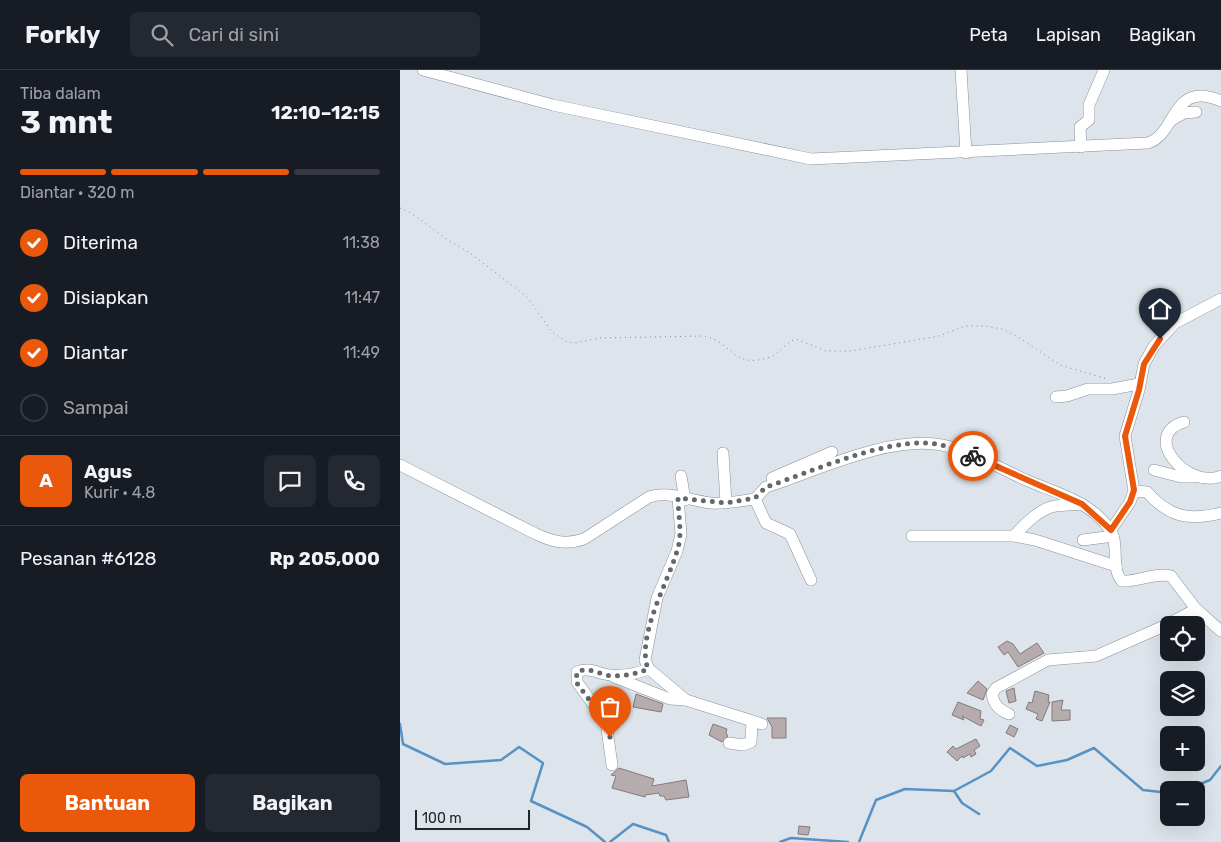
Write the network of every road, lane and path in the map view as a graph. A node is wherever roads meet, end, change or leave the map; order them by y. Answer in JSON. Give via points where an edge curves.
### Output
{"nodes":[{"id":1,"x":423,"y":70,"type":"edge"},
{"id":2,"x":961,"y":70,"type":"edge"},
{"id":3,"x":1104,"y":70,"type":"edge"},
{"id":4,"x":1221,"y":101,"type":"edge"},
{"id":5,"x":1196,"y":112,"type":"dead end"},
{"id":6,"x":1169,"y":121,"type":"junction"},
{"id":7,"x":1082,"y":147,"type":"junction"},
{"id":8,"x":966,"y":153,"type":"junction"},
{"id":9,"x":400,"y":208,"type":"edge"},
{"id":10,"x":1221,"y":299,"type":"edge"},
{"id":11,"x":1108,"y":379,"type":"dead end"},
{"id":12,"x":1140,"y":384,"type":"junction"},
{"id":13,"x":1056,"y":397,"type":"dead end"},
{"id":14,"x":1184,"y":422,"type":"dead end"},
{"id":15,"x":832,"y":452,"type":"dead end"},
{"id":16,"x":722,"y":453,"type":"dead end"},
{"id":17,"x":400,"y":465,"type":"edge"},
{"id":18,"x":1154,"y":470,"type":"dead end"},
{"id":19,"x":681,"y":476,"type":"dead end"},
{"id":20,"x":1197,"y":476,"type":"junction"},
{"id":21,"x":1221,"y":476,"type":"edge"},
{"id":22,"x":766,"y":487,"type":"junction"},
{"id":23,"x":1134,"y":490,"type":"junction"},
{"id":24,"x":755,"y":498,"type":"junction"},
{"id":25,"x":682,"y":499,"type":"junction"},
{"id":26,"x":726,"y":503,"type":"junction"},
{"id":27,"x":1082,"y":504,"type":"junction"},
{"id":28,"x":1221,"y":513,"type":"edge"},
{"id":29,"x":1112,"y":533,"type":"junction"},
{"id":30,"x":912,"y":536,"type":"dead end"},
{"id":31,"x":1014,"y":536,"type":"junction"},
{"id":32,"x":1084,"y":540,"type":"dead end"},
{"id":33,"x":1116,"y":566,"type":"junction"},
{"id":34,"x":811,"y":580,"type":"dead end"},
{"id":35,"x":1196,"y":609,"type":"junction"},
{"id":36,"x":1219,"y":625,"type":"edge"},
{"id":37,"x":648,"y":669,"type":"junction"},
{"id":38,"x":610,"y":676,"type":"junction"},
{"id":39,"x":686,"y":700,"type":"junction"},
{"id":40,"x":1009,"y":714,"type":"dead end"},
{"id":41,"x":729,"y":743,"type":"dead end"},
{"id":42,"x":612,"y":765,"type":"dead end"}],
"edges":[{"from":1,"to":8,"type":"street","via":[[553,105],[811,159]]},
{"from":2,"to":8,"type":"street"},
{"from":3,"to":7,"type":"street","via":[[1090,105],[1090,120],[1080,127]]},
{"from":4,"to":6,"type":"street","via":[[1207,96],[1189,100],[1178,107]]},
{"from":5,"to":6,"type":"street","via":[[1184,113]]},
{"from":6,"to":7,"type":"street","via":[[1159,137],[1148,143]]},
{"from":7,"to":8,"type":"street"},
{"from":9,"to":11,"type":"path","via":[[470,253],[527,297],[552,332],[565,341],[704,336],[720,342],[738,358],[749,360],[772,356],[798,338],[821,350],[851,351],[938,336],[965,326],[985,326],[1002,329],[1018,337],[1065,367]]},
{"from":10,"to":12,"type":"street","via":[[1175,323],[1166,332],[1149,354]]},
{"from":12,"to":13,"type":"street","via":[[1088,389]]},
{"from":12,"to":23,"type":"street","via":[[1125,436]]},
{"from":14,"to":20,"type":"street","via":[[1172,429],[1166,445],[1175,462]]},
{"from":15,"to":22,"type":"street","via":[[768,480]]},
{"from":16,"to":26,"type":"street"},
{"from":17,"to":25,"type":"street","via":[[514,524],[561,543],[584,539],[649,496],[666,493]]},
{"from":18,"to":20,"type":"street"},
{"from":19,"to":25,"type":"street"},
{"from":20,"to":21,"type":"street","via":[[1210,479]]},
{"from":22,"to":24,"type":"street"},
{"from":22,"to":27,"type":"street","via":[[878,450],[929,443],[955,448]]},
{"from":23,"to":28,"type":"street","via":[[1146,492],[1159,506],[1177,515]]},
{"from":23,"to":29,"type":"street"},
{"from":24,"to":26,"type":"street"},
{"from":24,"to":34,"type":"street","via":[[766,523],[790,534]]},
{"from":25,"to":26,"type":"street"},
{"from":25,"to":37,"type":"street","via":[[677,551],[657,598],[646,648]]},
{"from":27,"to":29,"type":"street"},
{"from":27,"to":31,"type":"street","via":[[1053,506],[1044,510],[1025,523]]},
{"from":29,"to":32,"type":"street"},
{"from":29,"to":33,"type":"street"},
{"from":30,"to":31,"type":"street"},
{"from":31,"to":33,"type":"street"},
{"from":33,"to":35,"type":"street","via":[[1122,581],[1171,576]]},
{"from":35,"to":36,"type":"street"},
{"from":35,"to":40,"type":"street","via":[[1096,656],[1048,660],[1033,667],[996,688],[992,694],[1000,710]]},
{"from":37,"to":38,"type":"street","via":[[632,675]]},
{"from":37,"to":39,"type":"street"},
{"from":38,"to":39,"type":"street","via":[[670,699]]},
{"from":38,"to":42,"type":"street","via":[[584,669],[577,672],[576,682],[606,722]]},
{"from":39,"to":41,"type":"street","via":[[757,723],[751,742],[743,745]]}]}
